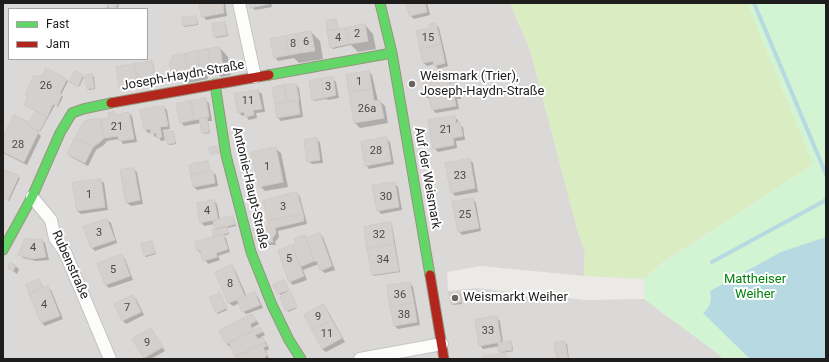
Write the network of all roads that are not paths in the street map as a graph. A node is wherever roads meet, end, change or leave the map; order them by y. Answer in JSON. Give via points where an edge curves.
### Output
{"nodes":[{"id":1,"x":239,"y":3,"type":"edge"},
{"id":2,"x":380,"y":3,"type":"edge"},
{"id":3,"x":392,"y":53,"type":"junction"},
{"id":4,"x":255,"y":77,"type":"junction"},
{"id":5,"x":215,"y":84,"type":"junction"},
{"id":6,"x":32,"y":197,"type":"junction"},
{"id":7,"x":3,"y":250,"type":"edge"},
{"id":8,"x":442,"y":344,"type":"junction"},
{"id":9,"x":107,"y":358,"type":"edge"},
{"id":10,"x":301,"y":359,"type":"edge"},
{"id":11,"x":360,"y":359,"type":"edge"},
{"id":12,"x":444,"y":359,"type":"edge"}],
"edges":[{"from":1,"to":4,"type":"street"},
{"from":2,"to":3,"type":"street","name":"Auf der Weismark"},
{"from":3,"to":4,"type":"street","name":"Joseph-Haydn-Straße"},
{"from":3,"to":8,"type":"street","name":"Auf der Weismark"},
{"from":4,"to":5,"type":"street","name":"Joseph-Haydn-Straße"},
{"from":5,"to":6,"type":"street","name":"Joseph-Haydn-Straße","via":[[110,103],[72,113],[60,133]]},
{"from":5,"to":10,"type":"street","name":"Antonie-Haupt-Straße","via":[[226,155],[251,252],[272,305]]},
{"from":6,"to":7,"type":"street"},
{"from":6,"to":9,"type":"street","name":"Rubenstraße","via":[[51,220],[55,238],[65,252]]},
{"from":8,"to":11,"type":"street"},
{"from":8,"to":12,"type":"street","name":"Auf der Weismark"}]}
